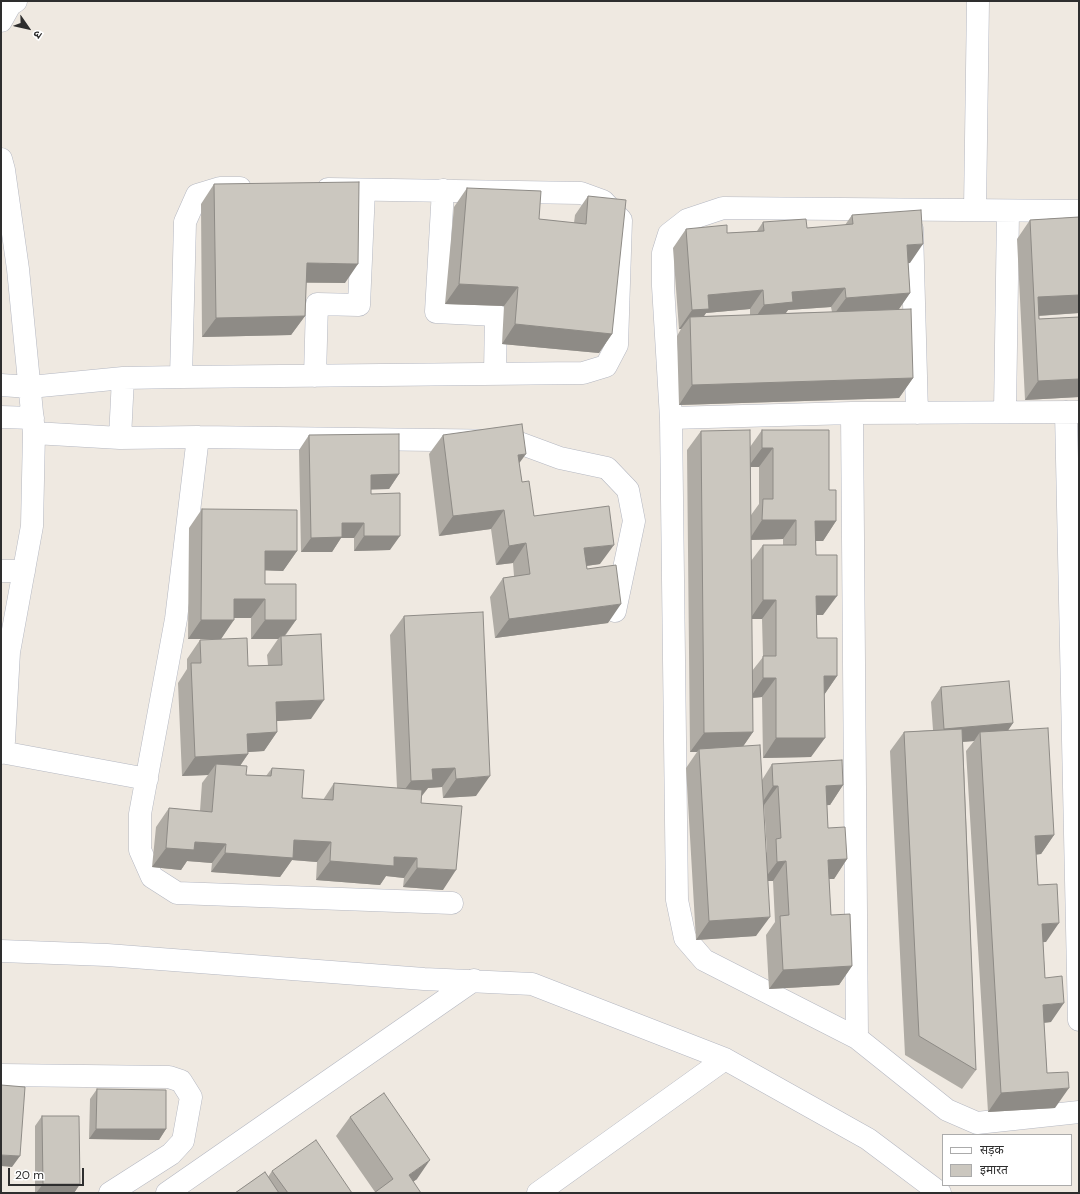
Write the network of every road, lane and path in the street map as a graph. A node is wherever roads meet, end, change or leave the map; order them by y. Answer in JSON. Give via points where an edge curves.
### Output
{"nodes":[{"id":1,"x":16,"y":1,"type":"edge"},
{"id":2,"x":978,"y":1,"type":"edge"},
{"id":3,"x":1,"y":21,"type":"edge"},
{"id":4,"x":1,"y":159,"type":"edge"},
{"id":5,"x":258,"y":188,"type":"edge"},
{"id":6,"x":311,"y":189,"type":"edge"},
{"id":7,"x":364,"y":190,"type":"junction"},
{"id":8,"x":443,"y":190,"type":"junction"},
{"id":9,"x":975,"y":209,"type":"junction"},
{"id":10,"x":912,"y":210,"type":"junction"},
{"id":11,"x":1079,"y":211,"type":"edge"},
{"id":12,"x":1008,"y":212,"type":"junction"},
{"id":13,"x":495,"y":374,"type":"junction"},
{"id":14,"x":316,"y":376,"type":"junction"},
{"id":15,"x":181,"y":377,"type":"junction"},
{"id":16,"x":123,"y":378,"type":"junction"},
{"id":17,"x":1,"y":385,"type":"edge"},
{"id":18,"x":30,"y":387,"type":"junction"},
{"id":19,"x":1005,"y":412,"type":"junction"},
{"id":20,"x":1072,"y":412,"type":"edge"},
{"id":21,"x":917,"y":413,"type":"junction"},
{"id":22,"x":852,"y":414,"type":"junction"},
{"id":23,"x":1,"y":417,"type":"edge"},
{"id":24,"x":671,"y":418,"type":"junction"},
{"id":25,"x":34,"y":426,"type":"junction"},
{"id":26,"x":198,"y":437,"type":"junction"},
{"id":27,"x":120,"y":438,"type":"junction"},
{"id":28,"x":1,"y":571,"type":"edge"},
{"id":29,"x":24,"y":571,"type":"junction"},
{"id":30,"x":615,"y":611,"type":"edge"},
{"id":31,"x":5,"y":652,"type":"edge"},
{"id":32,"x":1076,"y":749,"type":"edge"},
{"id":33,"x":1,"y":752,"type":"edge"},
{"id":34,"x":147,"y":779,"type":"junction"},
{"id":35,"x":452,"y":903,"type":"dead end"},
{"id":36,"x":1,"y":951,"type":"edge"},
{"id":37,"x":474,"y":980,"type":"junction"},
{"id":38,"x":1079,"y":1020,"type":"edge"},
{"id":39,"x":857,"y":1038,"type":"junction"},
{"id":40,"x":725,"y":1059,"type":"junction"},
{"id":41,"x":1,"y":1075,"type":"edge"},
{"id":42,"x":1079,"y":1112,"type":"edge"},
{"id":43,"x":935,"y":1192,"type":"edge"},
{"id":44,"x":110,"y":1193,"type":"edge"},
{"id":45,"x":166,"y":1193,"type":"edge"},
{"id":46,"x":538,"y":1193,"type":"edge"}],
"edges":[{"from":1,"to":3,"type":"street","via":[[10,5]]},
{"from":2,"to":9,"type":"street"},
{"from":4,"to":18,"type":"street","via":[[18,269]]},
{"from":5,"to":15,"type":"street","via":[[220,188],[197,194],[185,222]]},
{"from":6,"to":7,"type":"street"},
{"from":7,"to":8,"type":"street"},
{"from":7,"to":14,"type":"street","via":[[359,305],[316,304]]},
{"from":8,"to":13,"type":"street","via":[[436,312],[496,315]]},
{"from":8,"to":13,"type":"street","via":[[581,192],[603,201],[620,220],[617,345],[606,366],[583,373]]},
{"from":9,"to":10,"type":"street"},
{"from":9,"to":12,"type":"street"},
{"from":10,"to":21,"type":"street"},
{"from":10,"to":24,"type":"street","via":[[723,208],[687,220],[669,234],[663,253],[663,286]]},
{"from":11,"to":12,"type":"street"},
{"from":12,"to":19,"type":"street"},
{"from":13,"to":14,"type":"street"},
{"from":14,"to":15,"type":"street"},
{"from":15,"to":16,"type":"street"},
{"from":16,"to":18,"type":"street"},
{"from":16,"to":27,"type":"street"},
{"from":17,"to":18,"type":"street"},
{"from":18,"to":25,"type":"street"},
{"from":19,"to":20,"type":"street"},
{"from":19,"to":21,"type":"street"},
{"from":20,"to":32,"type":"street"},
{"from":21,"to":22,"type":"street"},
{"from":22,"to":24,"type":"street"},
{"from":22,"to":39,"type":"street"},
{"from":23,"to":25,"type":"street"},
{"from":24,"to":39,"type":"street","via":[[677,900],[685,938],[704,960]]},
{"from":25,"to":27,"type":"street"},
{"from":25,"to":29,"type":"street","via":[[32,526]]},
{"from":26,"to":27,"type":"street"},
{"from":26,"to":30,"type":"street","via":[[514,441],[560,458],[607,468],[628,490],[634,521]]},
{"from":26,"to":34,"type":"street","via":[[176,619]]},
{"from":28,"to":29,"type":"street"},
{"from":29,"to":31,"type":"street"},
{"from":31,"to":33,"type":"street","via":[[4,741]]},
{"from":32,"to":38,"type":"street"},
{"from":33,"to":34,"type":"street"},
{"from":34,"to":35,"type":"street","via":[[140,814],[140,850],[152,877],[177,893]]},
{"from":36,"to":37,"type":"street","via":[[107,955]]},
{"from":37,"to":40,"type":"street","via":[[532,984]]},
{"from":37,"to":45,"type":"street"},
{"from":39,"to":42,"type":"street","via":[[947,1110],[977,1123]]},
{"from":40,"to":43,"type":"street","via":[[868,1139]]},
{"from":40,"to":46,"type":"street"},
{"from":41,"to":44,"type":"street","via":[[168,1077],[182,1081],[191,1097],[183,1141],[171,1154]]}]}
